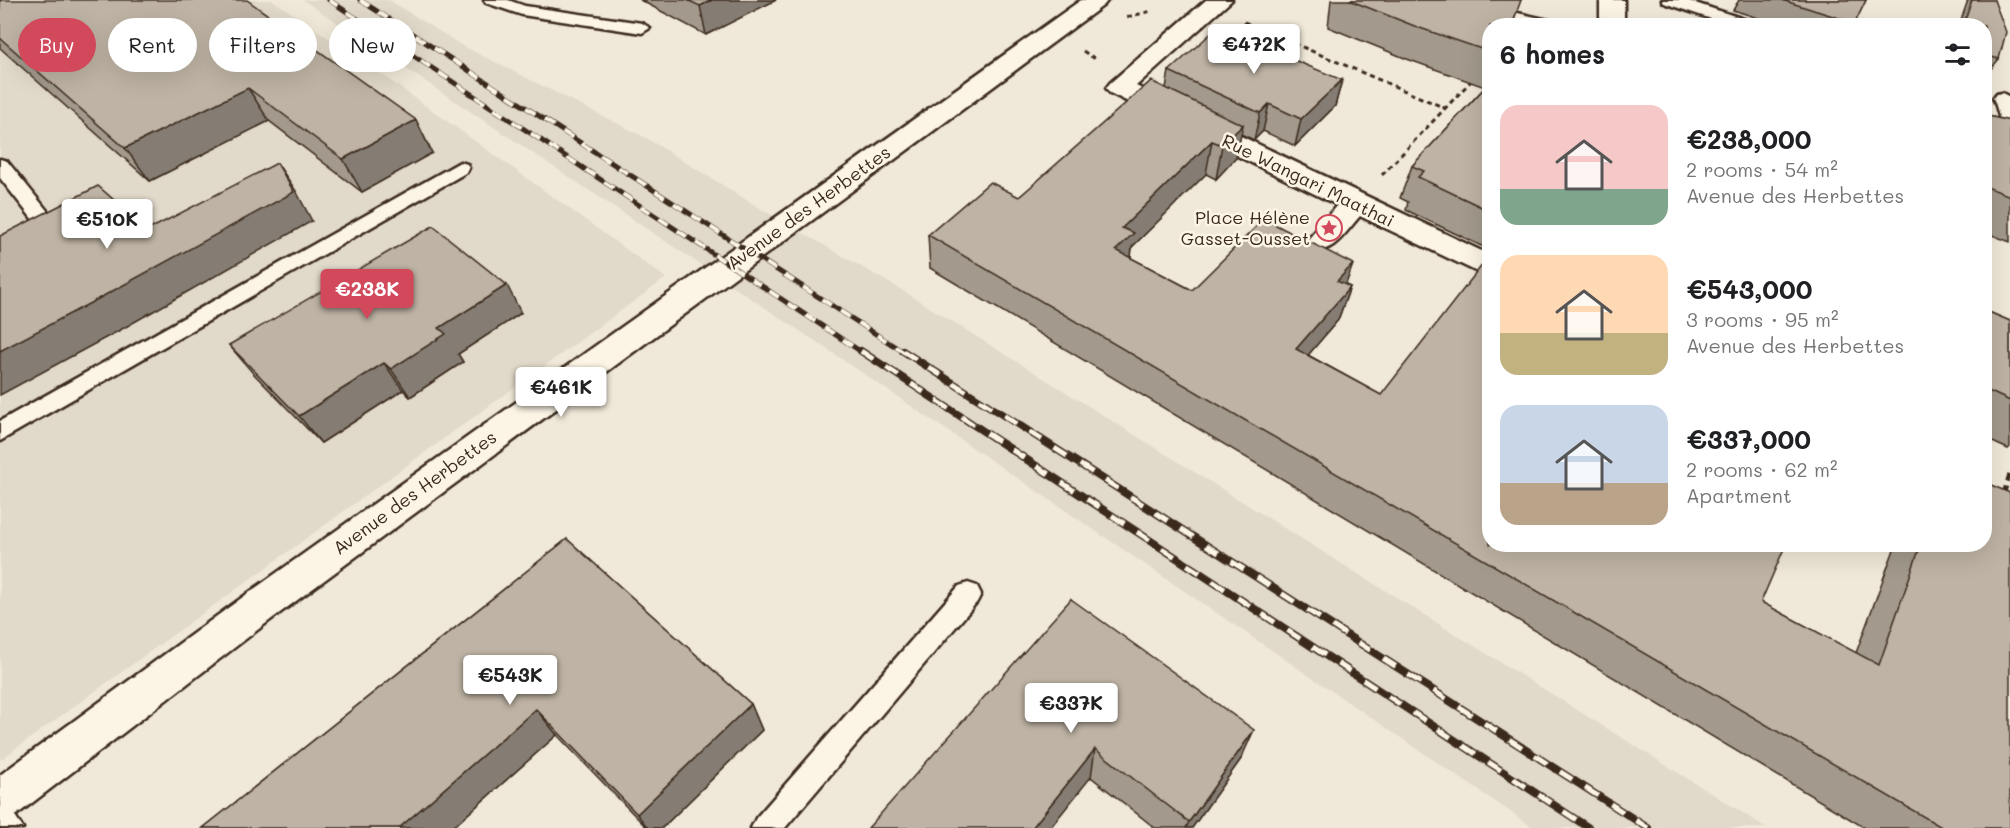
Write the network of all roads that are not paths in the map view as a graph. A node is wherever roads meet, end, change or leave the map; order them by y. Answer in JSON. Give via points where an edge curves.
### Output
{"nodes":[{"id":1,"x":492,"y":0,"type":"edge"},
{"id":2,"x":1096,"y":0,"type":"edge"},
{"id":3,"x":1430,"y":0,"type":"edge"},
{"id":4,"x":1612,"y":0,"type":"edge"},
{"id":5,"x":1670,"y":0,"type":"edge"},
{"id":6,"x":1215,"y":4,"type":"edge"},
{"id":7,"x":1510,"y":18,"type":"edge"},
{"id":8,"x":1612,"y":18,"type":"edge"},
{"id":9,"x":1725,"y":18,"type":"edge"},
{"id":10,"x":642,"y":28,"type":"dead end"},
{"id":11,"x":1999,"y":97,"type":"edge"},
{"id":12,"x":2010,"y":124,"type":"edge"},
{"id":13,"x":1992,"y":128,"type":"edge"},
{"id":14,"x":2010,"y":132,"type":"edge"},
{"id":15,"x":0,"y":165,"type":"edge"},
{"id":16,"x":460,"y":168,"type":"dead end"},
{"id":17,"x":1355,"y":204,"type":"junction"},
{"id":18,"x":51,"y":229,"type":"edge"},
{"id":19,"x":1320,"y":242,"type":"dead end"},
{"id":20,"x":1482,"y":264,"type":"edge"},
{"id":21,"x":0,"y":432,"type":"edge"},
{"id":22,"x":968,"y":594,"type":"dead end"},
{"id":23,"x":0,"y":801,"type":"edge"},
{"id":24,"x":0,"y":818,"type":"edge"},
{"id":25,"x":8,"y":828,"type":"edge"},
{"id":26,"x":766,"y":828,"type":"edge"}],
"edges":[{"from":1,"to":10,"type":"lane","via":[[522,10]]},
{"from":2,"to":23,"type":"street","name":"Avenue des Herbettes","via":[[269,599]]},
{"from":3,"to":7,"type":"street"},
{"from":4,"to":8,"type":"street"},
{"from":5,"to":9,"type":"lane"},
{"from":6,"to":17,"type":"street","name":"Rue Wangari Maathai","via":[[1119,88]]},
{"from":11,"to":12,"type":"lane","via":[[2008,109]]},
{"from":13,"to":14,"type":"street"},
{"from":15,"to":18,"type":"lane"},
{"from":16,"to":21,"type":"lane"},
{"from":17,"to":19,"type":"street"},
{"from":17,"to":20,"type":"street","name":"Rue Wangari Maathai"},
{"from":22,"to":26,"type":"lane"},
{"from":24,"to":25,"type":"lane"}]}
